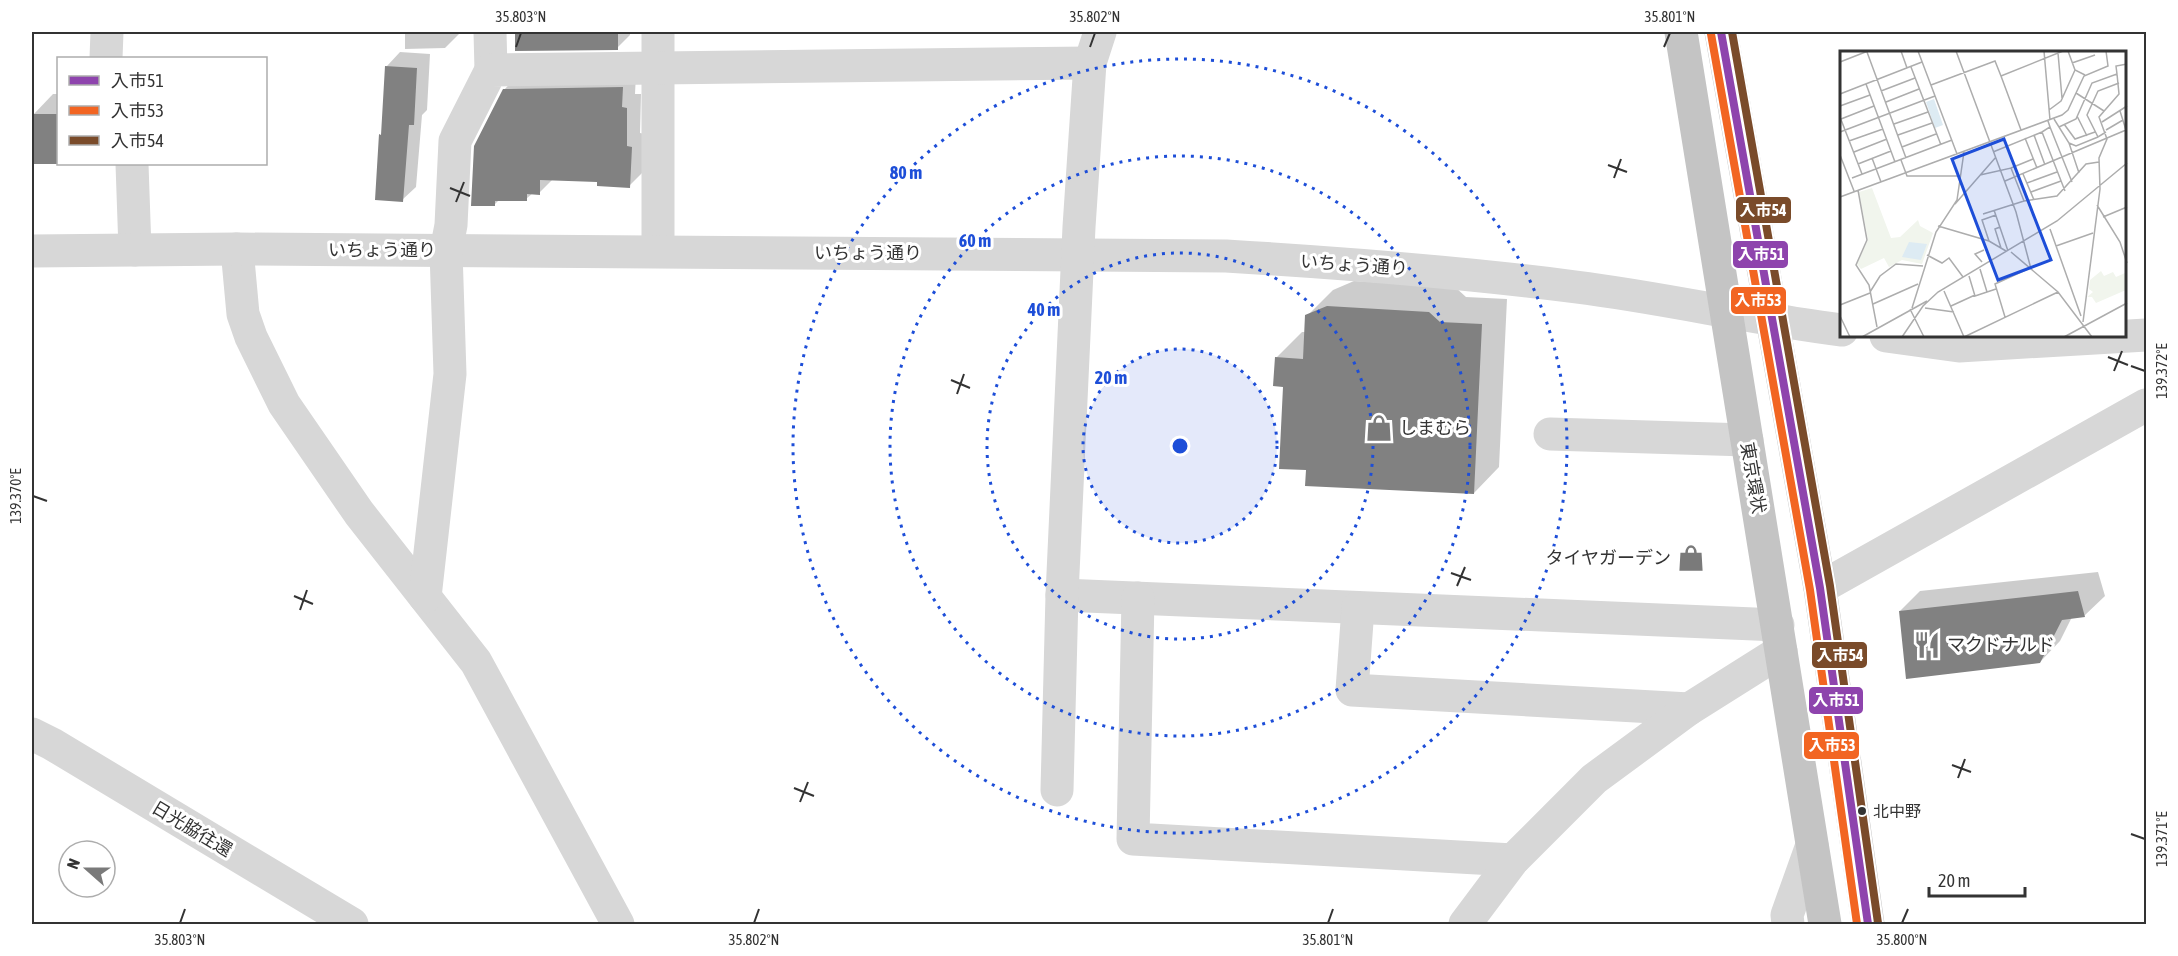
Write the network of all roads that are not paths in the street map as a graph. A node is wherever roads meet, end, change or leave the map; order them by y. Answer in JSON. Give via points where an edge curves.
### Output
{"nodes":[{"id":1,"x":107,"y":32,"type":"edge"},
{"id":2,"x":490,"y":32,"type":"edge"},
{"id":3,"x":658,"y":32,"type":"edge"},
{"id":4,"x":1100,"y":32,"type":"edge"},
{"id":5,"x":1681,"y":32,"type":"edge"},
{"id":6,"x":1721,"y":32,"type":"edge"},
{"id":7,"x":106,"y":57,"type":"edge"},
{"id":8,"x":1090,"y":63,"type":"junction"},
{"id":9,"x":658,"y":67,"type":"junction"},
{"id":10,"x":491,"y":70,"type":"junction"},
{"id":11,"x":132,"y":165,"type":"edge"},
{"id":12,"x":237,"y":249,"type":"junction"},
{"id":13,"x":135,"y":250,"type":"junction"},
{"id":14,"x":32,"y":251,"type":"edge"},
{"id":15,"x":446,"y":251,"type":"junction"},
{"id":16,"x":658,"y":251,"type":"junction"},
{"id":17,"x":1078,"y":254,"type":"junction"},
{"id":18,"x":1725,"y":312,"type":"junction"},
{"id":19,"x":1772,"y":321,"type":"junction"},
{"id":20,"x":1840,"y":330,"type":"edge"},
{"id":21,"x":2146,"y":335,"type":"edge"},
{"id":22,"x":2127,"y":336,"type":"edge"},
{"id":23,"x":1901,"y":338,"type":"edge"},
{"id":24,"x":2095,"y":338,"type":"edge"},
{"id":25,"x":2146,"y":405,"type":"edge"},
{"id":26,"x":1550,"y":434,"type":"dead end"},
{"id":27,"x":1747,"y":440,"type":"junction"},
{"id":28,"x":1820,"y":588,"type":"junction"},
{"id":29,"x":1062,"y":595,"type":"junction"},
{"id":30,"x":425,"y":597,"type":"junction"},
{"id":31,"x":1138,"y":598,"type":"junction"},
{"id":32,"x":1358,"y":608,"type":"junction"},
{"id":33,"x":1780,"y":638,"type":"junction"},
{"id":34,"x":1689,"y":709,"type":"junction"},
{"id":35,"x":32,"y":734,"type":"edge"},
{"id":36,"x":1057,"y":790,"type":"dead end"},
{"id":37,"x":1812,"y":845,"type":"junction"},
{"id":38,"x":1514,"y":860,"type":"junction"},
{"id":39,"x":313,"y":914,"type":"edge"},
{"id":40,"x":352,"y":924,"type":"edge"},
{"id":41,"x":618,"y":924,"type":"edge"},
{"id":42,"x":1465,"y":924,"type":"edge"},
{"id":43,"x":1788,"y":924,"type":"edge"},
{"id":44,"x":1825,"y":924,"type":"edge"},
{"id":45,"x":1868,"y":924,"type":"edge"}],
"edges":[{"from":1,"to":7,"type":"street"},
{"from":2,"to":10,"type":"street"},
{"from":3,"to":9,"type":"street"},
{"from":4,"to":8,"type":"street"},
{"from":5,"to":18,"type":"highway","name":"東京環状"},
{"from":6,"to":19,"type":"highway"},
{"from":8,"to":9,"type":"street"},
{"from":8,"to":17,"type":"street"},
{"from":9,"to":10,"type":"street"},
{"from":9,"to":16,"type":"street"},
{"from":10,"to":15,"type":"street","via":[[454,141],[451,225]]},
{"from":11,"to":13,"type":"street"},
{"from":12,"to":13,"type":"street","name":"いちょう通り"},
{"from":12,"to":15,"type":"street","name":"いちょう通り"},
{"from":12,"to":30,"type":"street","via":[[243,314],[284,404],[359,513]]},
{"from":13,"to":14,"type":"street","name":"いちょう通り"},
{"from":15,"to":16,"type":"street","name":"いちょう通り"},
{"from":15,"to":30,"type":"street","via":[[450,374]]},
{"from":16,"to":17,"type":"street","name":"いちょう通り"},
{"from":17,"to":18,"type":"street","name":"いちょう通り","via":[[1226,256],[1370,265],[1577,287]]},
{"from":17,"to":29,"type":"street"},
{"from":18,"to":19,"type":"street","name":"いちょう通り"},
{"from":18,"to":27,"type":"highway","name":"東京環状"},
{"from":19,"to":20,"type":"street","name":"いちょう通り"},
{"from":19,"to":28,"type":"highway"},
{"from":21,"to":22,"type":"street"},
{"from":23,"to":24,"type":"street","via":[[1959,346]]},
{"from":25,"to":28,"type":"street"},
{"from":26,"to":27,"type":"street"},
{"from":27,"to":33,"type":"highway","name":"東京環状"},
{"from":28,"to":45,"type":"highway"},
{"from":29,"to":31,"type":"street"},
{"from":29,"to":36,"type":"street"},
{"from":30,"to":41,"type":"street","via":[[476,662]]},
{"from":31,"to":32,"type":"street"},
{"from":31,"to":38,"type":"street","via":[[1133,839]]},
{"from":32,"to":33,"type":"street"},
{"from":32,"to":34,"type":"street","via":[[1352,690]]},
{"from":33,"to":34,"type":"street"},
{"from":33,"to":37,"type":"highway","name":"東京環状"},
{"from":34,"to":38,"type":"street","via":[[1594,778]]},
{"from":35,"to":39,"type":"street","name":"日光脇往還"},
{"from":37,"to":43,"type":"street","via":[[1787,915]]},
{"from":37,"to":44,"type":"highway","name":"東京環状"},
{"from":38,"to":42,"type":"street"},
{"from":39,"to":40,"type":"street","name":"日光脇往還"}]}
